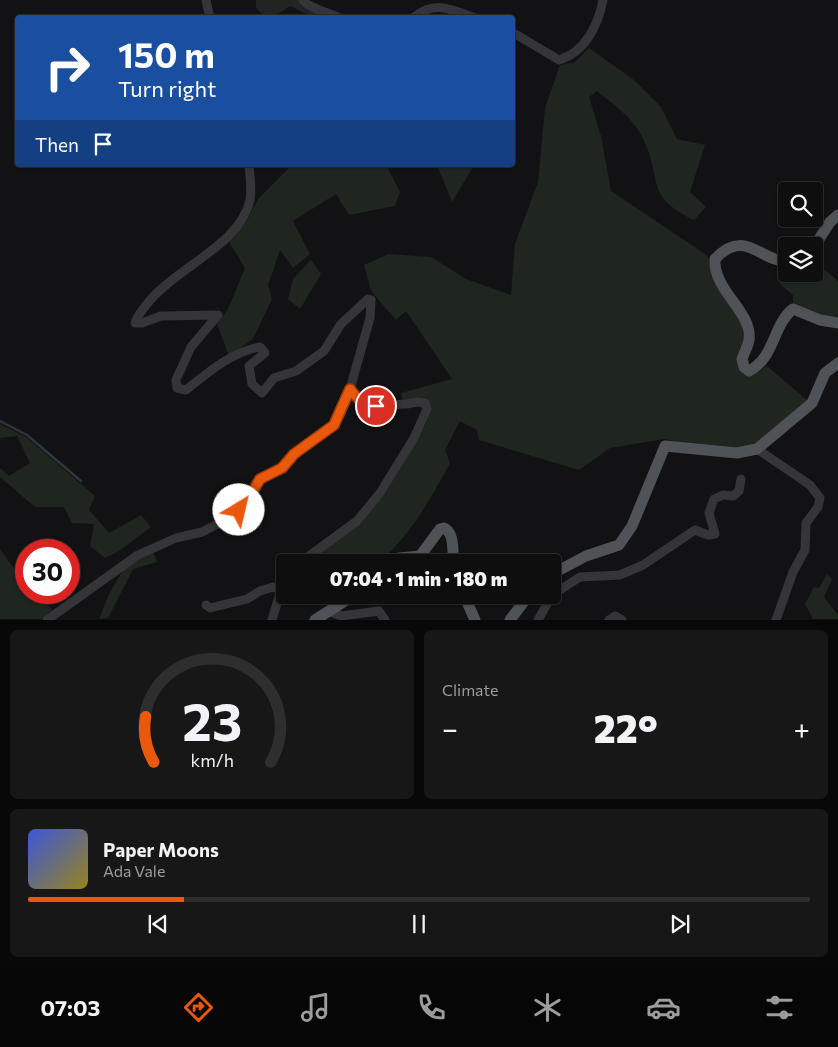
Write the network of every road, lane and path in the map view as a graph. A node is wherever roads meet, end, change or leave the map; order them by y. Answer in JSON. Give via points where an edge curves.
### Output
{"nodes":[{"id":1,"x":206,"y":0,"type":"edge"},
{"id":2,"x":303,"y":0,"type":"edge"},
{"id":3,"x":603,"y":0,"type":"edge"},
{"id":4,"x":209,"y":15,"type":"edge"},
{"id":5,"x":333,"y":15,"type":"edge"},
{"id":6,"x":416,"y":15,"type":"edge"},
{"id":7,"x":465,"y":15,"type":"edge"},
{"id":8,"x":515,"y":34,"type":"edge"},
{"id":9,"x":249,"y":167,"type":"edge"},
{"id":10,"x":838,"y":215,"type":"edge"},
{"id":11,"x":820,"y":237,"type":"edge"},
{"id":12,"x":778,"y":259,"type":"edge"},
{"id":13,"x":838,"y":322,"type":"edge"},
{"id":14,"x":838,"y":363,"type":"edge"},
{"id":15,"x":350,"y":389,"type":"junction"},
{"id":16,"x":757,"y":449,"type":"junction"},
{"id":17,"x":741,"y":479,"type":"dead end"},
{"id":18,"x":312,"y":554,"type":"edge"},
{"id":19,"x":421,"y":554,"type":"edge"},
{"id":20,"x":453,"y":554,"type":"edge"},
{"id":21,"x":561,"y":569,"type":"edge"},
{"id":22,"x":276,"y":588,"type":"edge"},
{"id":23,"x":561,"y":589,"type":"edge"},
{"id":24,"x":277,"y":604,"type":"edge"},
{"id":25,"x":340,"y":604,"type":"edge"},
{"id":26,"x":468,"y":604,"type":"edge"},
{"id":27,"x":522,"y":604,"type":"edge"},
{"id":28,"x":547,"y":604,"type":"edge"},
{"id":29,"x":206,"y":605,"type":"dead end"},
{"id":30,"x":329,"y":611,"type":"junction"},
{"id":31,"x":47,"y":620,"type":"edge"},
{"id":32,"x":272,"y":620,"type":"edge"},
{"id":33,"x":315,"y":620,"type":"edge"},
{"id":34,"x":385,"y":620,"type":"edge"},
{"id":35,"x":475,"y":620,"type":"edge"},
{"id":36,"x":510,"y":620,"type":"edge"},
{"id":37,"x":538,"y":620,"type":"edge"},
{"id":38,"x":609,"y":620,"type":"edge"},
{"id":39,"x":622,"y":620,"type":"edge"},
{"id":40,"x":776,"y":620,"type":"edge"}],
"edges":[{"from":1,"to":4,"type":"street"},
{"from":2,"to":5,"type":"street","via":[[307,6]]},
{"from":3,"to":8,"type":"street","via":[[590,36],[571,56],[559,60]]},
{"from":6,"to":7,"type":"street","via":[[423,9],[436,6]]},
{"from":9,"to":15,"type":"street","via":[[251,197],[241,224],[232,235],[160,290],[135,323],[161,316],[218,315],[195,340],[176,380],[177,388],[186,390],[223,363],[260,347],[265,353],[249,366],[252,384],[262,393],[274,378],[296,371],[324,351],[341,324],[368,298],[372,300],[370,318]]},
{"from":10,"to":11,"type":"main road"},
{"from":12,"to":13,"type":"main road","via":[[756,248],[732,246],[715,259],[718,280],[749,330],[749,342],[742,359],[744,367],[749,370],[756,367],[766,356],[786,314],[793,309],[820,320]]},
{"from":14,"to":16,"type":"main road","via":[[826,373],[812,403]]},
{"from":15,"to":18,"type":"street","via":[[364,406],[417,402],[425,403],[427,409],[414,438],[380,493],[357,521]]},
{"from":15,"to":31,"type":"street","via":[[334,425],[294,454],[282,468],[260,479],[239,510],[202,532],[176,538],[138,555]]},
{"from":16,"to":21,"type":"main road","via":[[737,453],[665,446],[632,526],[619,545],[586,556]]},
{"from":16,"to":40,"type":"street","via":[[810,485],[820,498],[806,523],[806,550],[793,572]]},
{"from":17,"to":23,"type":"street","via":[[739,491],[733,496],[723,495],[714,499],[709,513],[715,534],[695,530],[620,575],[580,577]]},
{"from":19,"to":20,"type":"main road","via":[[444,528],[451,536]]},
{"from":22,"to":29,"type":"street","via":[[272,587],[233,603],[210,608]]},
{"from":24,"to":32,"type":"street"},
{"from":25,"to":30,"type":"main road"},
{"from":26,"to":35,"type":"main road"},
{"from":27,"to":36,"type":"main road"},
{"from":28,"to":37,"type":"street"},
{"from":30,"to":33,"type":"main road"},
{"from":30,"to":34,"type":"street","via":[[341,616],[379,611]]},
{"from":38,"to":39,"type":"street","via":[[616,616]]}]}
